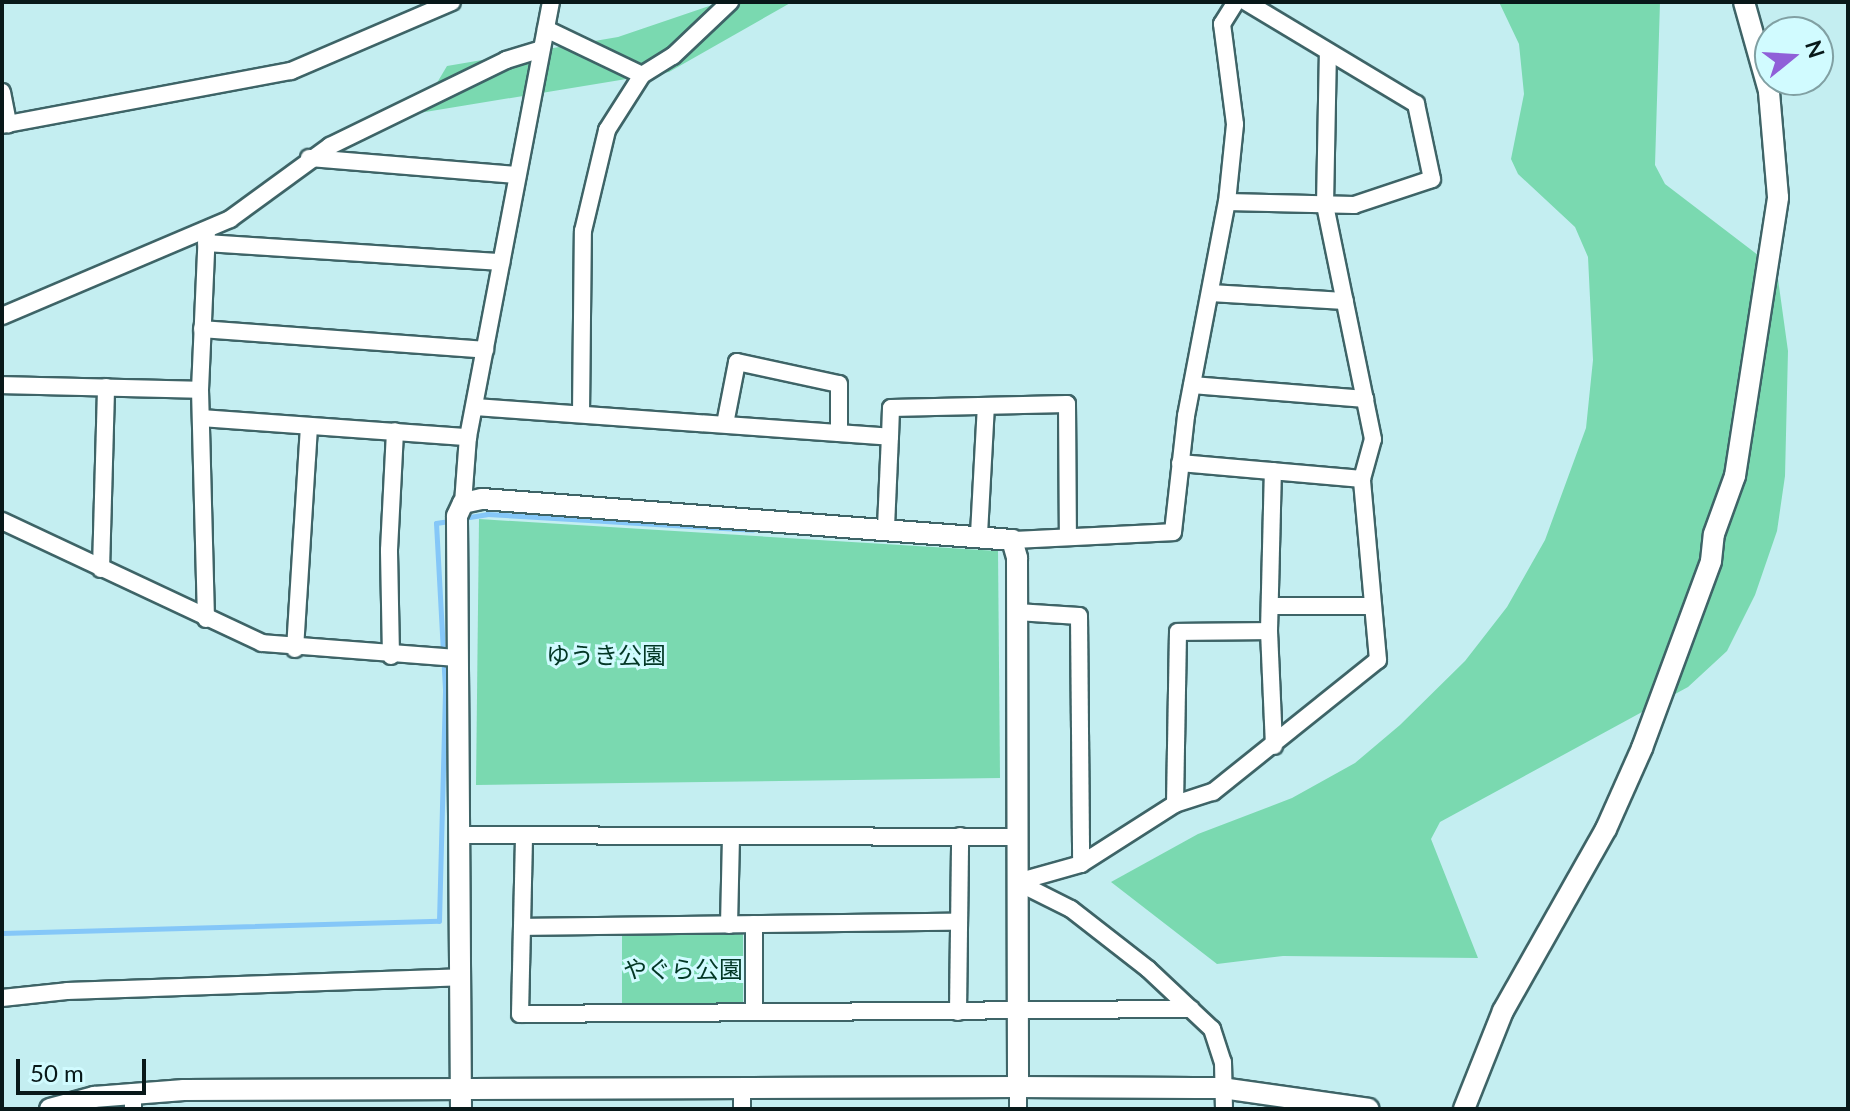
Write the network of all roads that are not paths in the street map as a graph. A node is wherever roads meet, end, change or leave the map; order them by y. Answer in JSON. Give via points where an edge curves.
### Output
{"nodes":[{"id":1,"x":452,"y":2,"type":"edge"},
{"id":2,"x":551,"y":2,"type":"edge"},
{"id":3,"x":730,"y":2,"type":"edge"},
{"id":4,"x":1236,"y":2,"type":"edge"},
{"id":5,"x":1246,"y":2,"type":"edge"},
{"id":6,"x":1744,"y":2,"type":"edge"},
{"id":7,"x":546,"y":29,"type":"junction"},
{"id":8,"x":541,"y":49,"type":"junction"},
{"id":9,"x":1328,"y":52,"type":"junction"},
{"id":10,"x":642,"y":75,"type":"junction"},
{"id":11,"x":2,"y":92,"type":"edge"},
{"id":12,"x":5,"y":125,"type":"edge"},
{"id":13,"x":309,"y":158,"type":"junction"},
{"id":14,"x":517,"y":175,"type":"junction"},
{"id":15,"x":1227,"y":202,"type":"junction"},
{"id":16,"x":1325,"y":205,"type":"junction"},
{"id":17,"x":206,"y":237,"type":"junction"},
{"id":18,"x":501,"y":262,"type":"junction"},
{"id":19,"x":1210,"y":293,"type":"junction"},
{"id":20,"x":1345,"y":301,"type":"junction"},
{"id":21,"x":2,"y":316,"type":"edge"},
{"id":22,"x":202,"y":329,"type":"junction"},
{"id":23,"x":485,"y":350,"type":"junction"},
{"id":24,"x":2,"y":385,"type":"edge"},
{"id":25,"x":1192,"y":385,"type":"junction"},
{"id":26,"x":106,"y":387,"type":"junction"},
{"id":27,"x":200,"y":390,"type":"junction"},
{"id":28,"x":1365,"y":399,"type":"junction"},
{"id":29,"x":986,"y":406,"type":"junction"},
{"id":30,"x":475,"y":407,"type":"junction"},
{"id":31,"x":581,"y":413,"type":"junction"},
{"id":32,"x":201,"y":418,"type":"junction"},
{"id":33,"x":725,"y":424,"type":"junction"},
{"id":34,"x":309,"y":426,"type":"junction"},
{"id":35,"x":395,"y":431,"type":"junction"},
{"id":36,"x":839,"y":433,"type":"junction"},
{"id":37,"x":468,"y":437,"type":"junction"},
{"id":38,"x":890,"y":437,"type":"junction"},
{"id":39,"x":1180,"y":463,"type":"junction"},
{"id":40,"x":1273,"y":471,"type":"junction"},
{"id":41,"x":1362,"y":479,"type":"junction"},
{"id":42,"x":463,"y":503,"type":"junction"},
{"id":43,"x":2,"y":521,"type":"edge"},
{"id":44,"x":886,"y":527,"type":"junction"},
{"id":45,"x":979,"y":534,"type":"junction"},
{"id":46,"x":1068,"y":537,"type":"junction"},
{"id":47,"x":1012,"y":540,"type":"junction"},
{"id":48,"x":101,"y":569,"type":"junction"},
{"id":49,"x":1270,"y":606,"type":"junction"},
{"id":50,"x":1373,"y":606,"type":"junction"},
{"id":51,"x":1017,"y":612,"type":"junction"},
{"id":52,"x":206,"y":619,"type":"junction"},
{"id":53,"x":1269,"y":631,"type":"junction"},
{"id":54,"x":295,"y":649,"type":"junction"},
{"id":55,"x":391,"y":656,"type":"junction"},
{"id":56,"x":458,"y":658,"type":"junction"},
{"id":57,"x":1274,"y":746,"type":"junction"},
{"id":58,"x":1175,"y":804,"type":"junction"},
{"id":59,"x":460,"y":835,"type":"junction"},
{"id":60,"x":960,"y":836,"type":"junction"},
{"id":61,"x":1018,"y":837,"type":"junction"},
{"id":62,"x":524,"y":838,"type":"junction"},
{"id":63,"x":731,"y":839,"type":"junction"},
{"id":64,"x":1081,"y":864,"type":"junction"},
{"id":65,"x":1017,"y":882,"type":"junction"},
{"id":66,"x":959,"y":922,"type":"junction"},
{"id":67,"x":754,"y":924,"type":"junction"},
{"id":68,"x":729,"y":925,"type":"junction"},
{"id":69,"x":523,"y":927,"type":"junction"},
{"id":70,"x":461,"y":977,"type":"junction"},
{"id":71,"x":2,"y":998,"type":"edge"},
{"id":72,"x":1191,"y":1009,"type":"junction"},
{"id":73,"x":1017,"y":1011,"type":"junction"},
{"id":74,"x":754,"y":1012,"type":"junction"},
{"id":75,"x":958,"y":1012,"type":"junction"},
{"id":76,"x":1018,"y":1087,"type":"junction"},
{"id":77,"x":1222,"y":1088,"type":"junction"},
{"id":78,"x":461,"y":1099,"type":"edge"},
{"id":79,"x":742,"y":1099,"type":"edge"},
{"id":80,"x":133,"y":1101,"type":"edge"},
{"id":81,"x":50,"y":1109,"type":"edge"},
{"id":82,"x":1018,"y":1109,"type":"edge"},
{"id":83,"x":1224,"y":1109,"type":"edge"},
{"id":84,"x":1369,"y":1109,"type":"edge"},
{"id":85,"x":1464,"y":1109,"type":"edge"}],
"edges":[{"from":1,"to":12,"type":"street","via":[[291,71]]},
{"from":2,"to":7,"type":"street"},
{"from":3,"to":10,"type":"street","via":[[673,56]]},
{"from":4,"to":15,"type":"street","via":[[1222,24],[1235,124]]},
{"from":5,"to":9,"type":"street"},
{"from":6,"to":85,"type":"street","via":[[1769,91],[1778,197],[1735,476],[1714,534],[1711,561],[1642,748],[1606,829],[1503,1011]]},
{"from":7,"to":8,"type":"street"},
{"from":7,"to":10,"type":"street"},
{"from":8,"to":13,"type":"street","via":[[506,60]]},
{"from":8,"to":14,"type":"street"},
{"from":9,"to":16,"type":"street"},
{"from":9,"to":16,"type":"street","via":[[1416,104],[1432,179],[1354,205]]},
{"from":10,"to":31,"type":"street","via":[[607,130],[583,231]]},
{"from":11,"to":12,"type":"street"},
{"from":13,"to":14,"type":"street"},
{"from":13,"to":17,"type":"street"},
{"from":14,"to":18,"type":"street"},
{"from":15,"to":16,"type":"street"},
{"from":15,"to":19,"type":"street"},
{"from":16,"to":20,"type":"street"},
{"from":17,"to":18,"type":"street"},
{"from":17,"to":21,"type":"street"},
{"from":17,"to":22,"type":"street"},
{"from":18,"to":23,"type":"street"},
{"from":19,"to":20,"type":"street"},
{"from":19,"to":25,"type":"street"},
{"from":20,"to":28,"type":"street"},
{"from":22,"to":23,"type":"street"},
{"from":22,"to":27,"type":"street"},
{"from":23,"to":30,"type":"street"},
{"from":24,"to":26,"type":"street"},
{"from":25,"to":28,"type":"street"},
{"from":25,"to":39,"type":"street"},
{"from":26,"to":27,"type":"street"},
{"from":26,"to":48,"type":"street"},
{"from":27,"to":32,"type":"street"},
{"from":28,"to":41,"type":"street","via":[[1373,439]]},
{"from":29,"to":38,"type":"street","via":[[891,408]]},
{"from":29,"to":45,"type":"street"},
{"from":29,"to":46,"type":"street","via":[[1067,404]]},
{"from":30,"to":31,"type":"street"},
{"from":30,"to":37,"type":"street"},
{"from":31,"to":33,"type":"street"},
{"from":32,"to":34,"type":"street"},
{"from":32,"to":52,"type":"street"},
{"from":33,"to":36,"type":"street"},
{"from":33,"to":36,"type":"street","via":[[737,362],[839,384]]},
{"from":34,"to":35,"type":"street"},
{"from":34,"to":54,"type":"street"},
{"from":35,"to":37,"type":"street"},
{"from":35,"to":55,"type":"street"},
{"from":36,"to":38,"type":"street"},
{"from":37,"to":42,"type":"street"},
{"from":38,"to":44,"type":"street"},
{"from":39,"to":40,"type":"street"},
{"from":39,"to":46,"type":"street","via":[[1173,532]]},
{"from":40,"to":41,"type":"street"},
{"from":40,"to":49,"type":"street"},
{"from":41,"to":50,"type":"street"},
{"from":42,"to":44,"type":"street","via":[[482,499]]},
{"from":42,"to":56,"type":"street","via":[[457,516]]},
{"from":43,"to":48,"type":"street"},
{"from":44,"to":45,"type":"street"},
{"from":45,"to":47,"type":"street"},
{"from":46,"to":47,"type":"street"},
{"from":47,"to":51,"type":"street"},
{"from":48,"to":52,"type":"street"},
{"from":49,"to":50,"type":"street"},
{"from":49,"to":53,"type":"street"},
{"from":50,"to":57,"type":"street","via":[[1378,660]]},
{"from":51,"to":61,"type":"street"},
{"from":51,"to":64,"type":"street","via":[[1079,616]]},
{"from":52,"to":54,"type":"street","via":[[262,643]]},
{"from":53,"to":57,"type":"street"},
{"from":53,"to":58,"type":"street","via":[[1178,632]]},
{"from":54,"to":55,"type":"street"},
{"from":55,"to":56,"type":"street"},
{"from":56,"to":59,"type":"street"},
{"from":57,"to":58,"type":"street","via":[[1213,792]]},
{"from":58,"to":64,"type":"street"},
{"from":59,"to":62,"type":"street"},
{"from":59,"to":70,"type":"street"},
{"from":60,"to":61,"type":"street"},
{"from":60,"to":63,"type":"street"},
{"from":60,"to":66,"type":"street"},
{"from":61,"to":65,"type":"street"},
{"from":62,"to":63,"type":"street"},
{"from":62,"to":69,"type":"street"},
{"from":63,"to":68,"type":"street"},
{"from":64,"to":65,"type":"street"},
{"from":65,"to":72,"type":"street","via":[[1071,909]]},
{"from":65,"to":73,"type":"street"},
{"from":66,"to":67,"type":"street"},
{"from":66,"to":75,"type":"street"},
{"from":67,"to":68,"type":"street"},
{"from":67,"to":74,"type":"street"},
{"from":68,"to":69,"type":"street"},
{"from":69,"to":74,"type":"street","via":[[520,1014]]},
{"from":70,"to":71,"type":"street","via":[[67,991]]},
{"from":70,"to":78,"type":"street"},
{"from":72,"to":73,"type":"street"},
{"from":72,"to":77,"type":"street","via":[[1212,1029],[1223,1062]]},
{"from":73,"to":75,"type":"street"},
{"from":73,"to":76,"type":"street"},
{"from":74,"to":75,"type":"street"},
{"from":76,"to":77,"type":"street"},
{"from":76,"to":79,"type":"street"},
{"from":76,"to":82,"type":"street"},
{"from":77,"to":83,"type":"street"},
{"from":77,"to":84,"type":"street"},
{"from":78,"to":79,"type":"street"},
{"from":78,"to":80,"type":"street"},
{"from":80,"to":81,"type":"street"}]}
